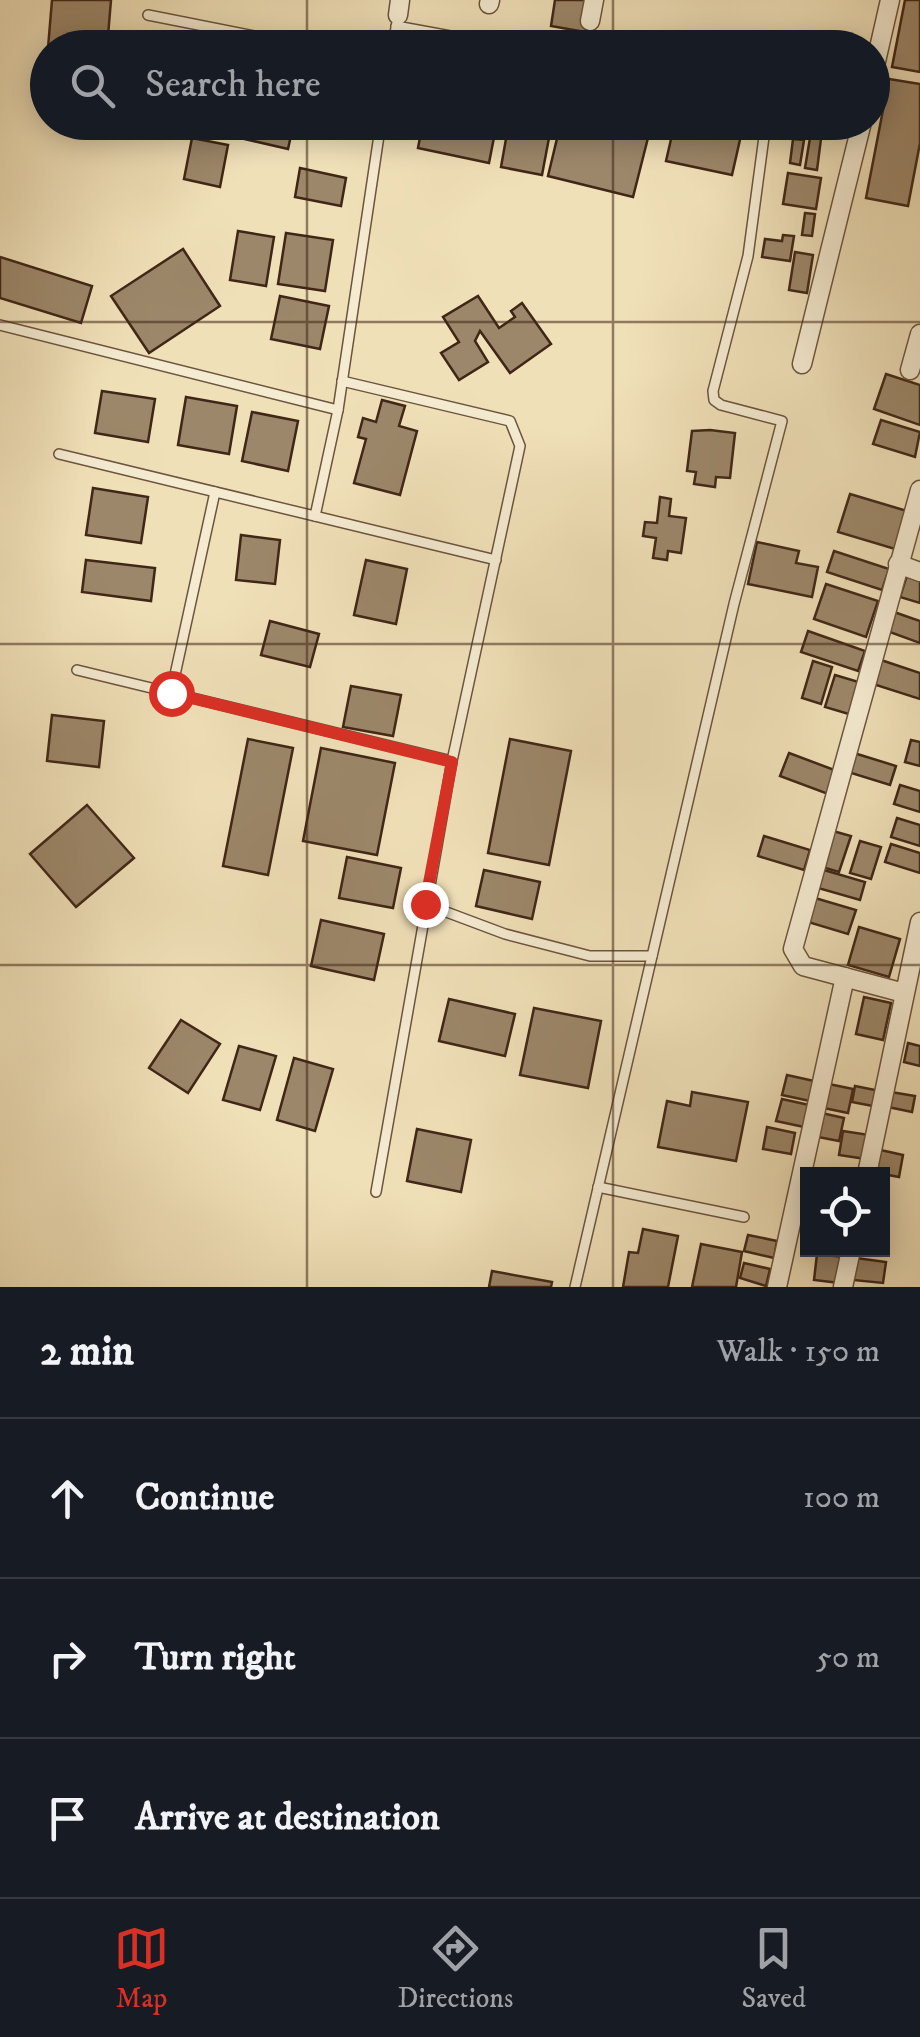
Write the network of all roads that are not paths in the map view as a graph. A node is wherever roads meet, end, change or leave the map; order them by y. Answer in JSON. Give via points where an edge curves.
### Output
{"nodes":[{"id":1,"x":594,"y":0,"type":"edge"},
{"id":2,"x":890,"y":0,"type":"edge"},
{"id":3,"x":148,"y":14,"type":"dead end"},
{"id":4,"x":398,"y":14,"type":"edge"},
{"id":5,"x":590,"y":22,"type":"dead end"},
{"id":6,"x":227,"y":30,"type":"edge"},
{"id":7,"x":454,"y":30,"type":"edge"},
{"id":8,"x":883,"y":30,"type":"edge"},
{"id":9,"x":378,"y":140,"type":"edge"},
{"id":10,"x":764,"y":140,"type":"edge"},
{"id":11,"x":858,"y":140,"type":"edge"},
{"id":12,"x":0,"y":324,"type":"edge"},
{"id":13,"x":920,"y":334,"type":"edge"},
{"id":14,"x":802,"y":364,"type":"dead end"},
{"id":15,"x":910,"y":370,"type":"dead end"},
{"id":16,"x":342,"y":380,"type":"junction"},
{"id":17,"x":338,"y":410,"type":"junction"},
{"id":18,"x":59,"y":454,"type":"dead end"},
{"id":19,"x":920,"y":490,"type":"edge"},
{"id":20,"x":214,"y":492,"type":"junction"},
{"id":21,"x":316,"y":516,"type":"junction"},
{"id":22,"x":496,"y":560,"type":"junction"},
{"id":23,"x":898,"y":564,"type":"junction"},
{"id":24,"x":920,"y":572,"type":"edge"},
{"id":25,"x":76,"y":670,"type":"dead end"},
{"id":26,"x":171,"y":693,"type":"junction"},
{"id":27,"x":452,"y":762,"type":"junction"},
{"id":28,"x":425,"y":904,"type":"junction"},
{"id":29,"x":920,"y":922,"type":"edge"},
{"id":30,"x":652,"y":956,"type":"junction"},
{"id":31,"x":845,"y":977,"type":"junction"},
{"id":32,"x":904,"y":994,"type":"junction"},
{"id":33,"x":868,"y":1167,"type":"edge"},
{"id":34,"x":598,"y":1187,"type":"junction"},
{"id":35,"x":376,"y":1192,"type":"dead end"},
{"id":36,"x":744,"y":1217,"type":"dead end"},
{"id":37,"x":798,"y":1231,"type":"edge"},
{"id":38,"x":850,"y":1257,"type":"edge"},
{"id":39,"x":575,"y":1287,"type":"edge"},
{"id":40,"x":777,"y":1287,"type":"edge"},
{"id":41,"x":843,"y":1287,"type":"edge"}],
"edges":[{"from":1,"to":5,"type":"street"},
{"from":2,"to":8,"type":"street"},
{"from":3,"to":6,"type":"lane"},
{"from":4,"to":7,"type":"lane"},
{"from":9,"to":16,"type":"lane"},
{"from":10,"to":30,"type":"lane","via":[[748,256],[712,391],[721,405],[782,421]]},
{"from":11,"to":14,"type":"street"},
{"from":12,"to":17,"type":"lane"},
{"from":13,"to":15,"type":"street"},
{"from":16,"to":17,"type":"lane"},
{"from":16,"to":22,"type":"lane","via":[[510,422],[520,446]]},
{"from":17,"to":21,"type":"lane"},
{"from":18,"to":20,"type":"lane"},
{"from":19,"to":23,"type":"street"},
{"from":20,"to":21,"type":"lane"},
{"from":20,"to":26,"type":"lane"},
{"from":21,"to":22,"type":"lane"},
{"from":22,"to":27,"type":"lane"},
{"from":23,"to":24,"type":"street"},
{"from":23,"to":31,"type":"street","via":[[793,949],[803,966]]},
{"from":25,"to":26,"type":"lane"},
{"from":26,"to":27,"type":"lane"},
{"from":27,"to":28,"type":"lane"},
{"from":28,"to":30,"type":"lane","via":[[590,956]]},
{"from":28,"to":35,"type":"lane"},
{"from":29,"to":32,"type":"street"},
{"from":30,"to":34,"type":"lane"},
{"from":31,"to":32,"type":"street"},
{"from":31,"to":37,"type":"street"},
{"from":32,"to":33,"type":"street"},
{"from":34,"to":36,"type":"lane"},
{"from":34,"to":39,"type":"lane"},
{"from":37,"to":40,"type":"street"},
{"from":38,"to":41,"type":"street"}]}
